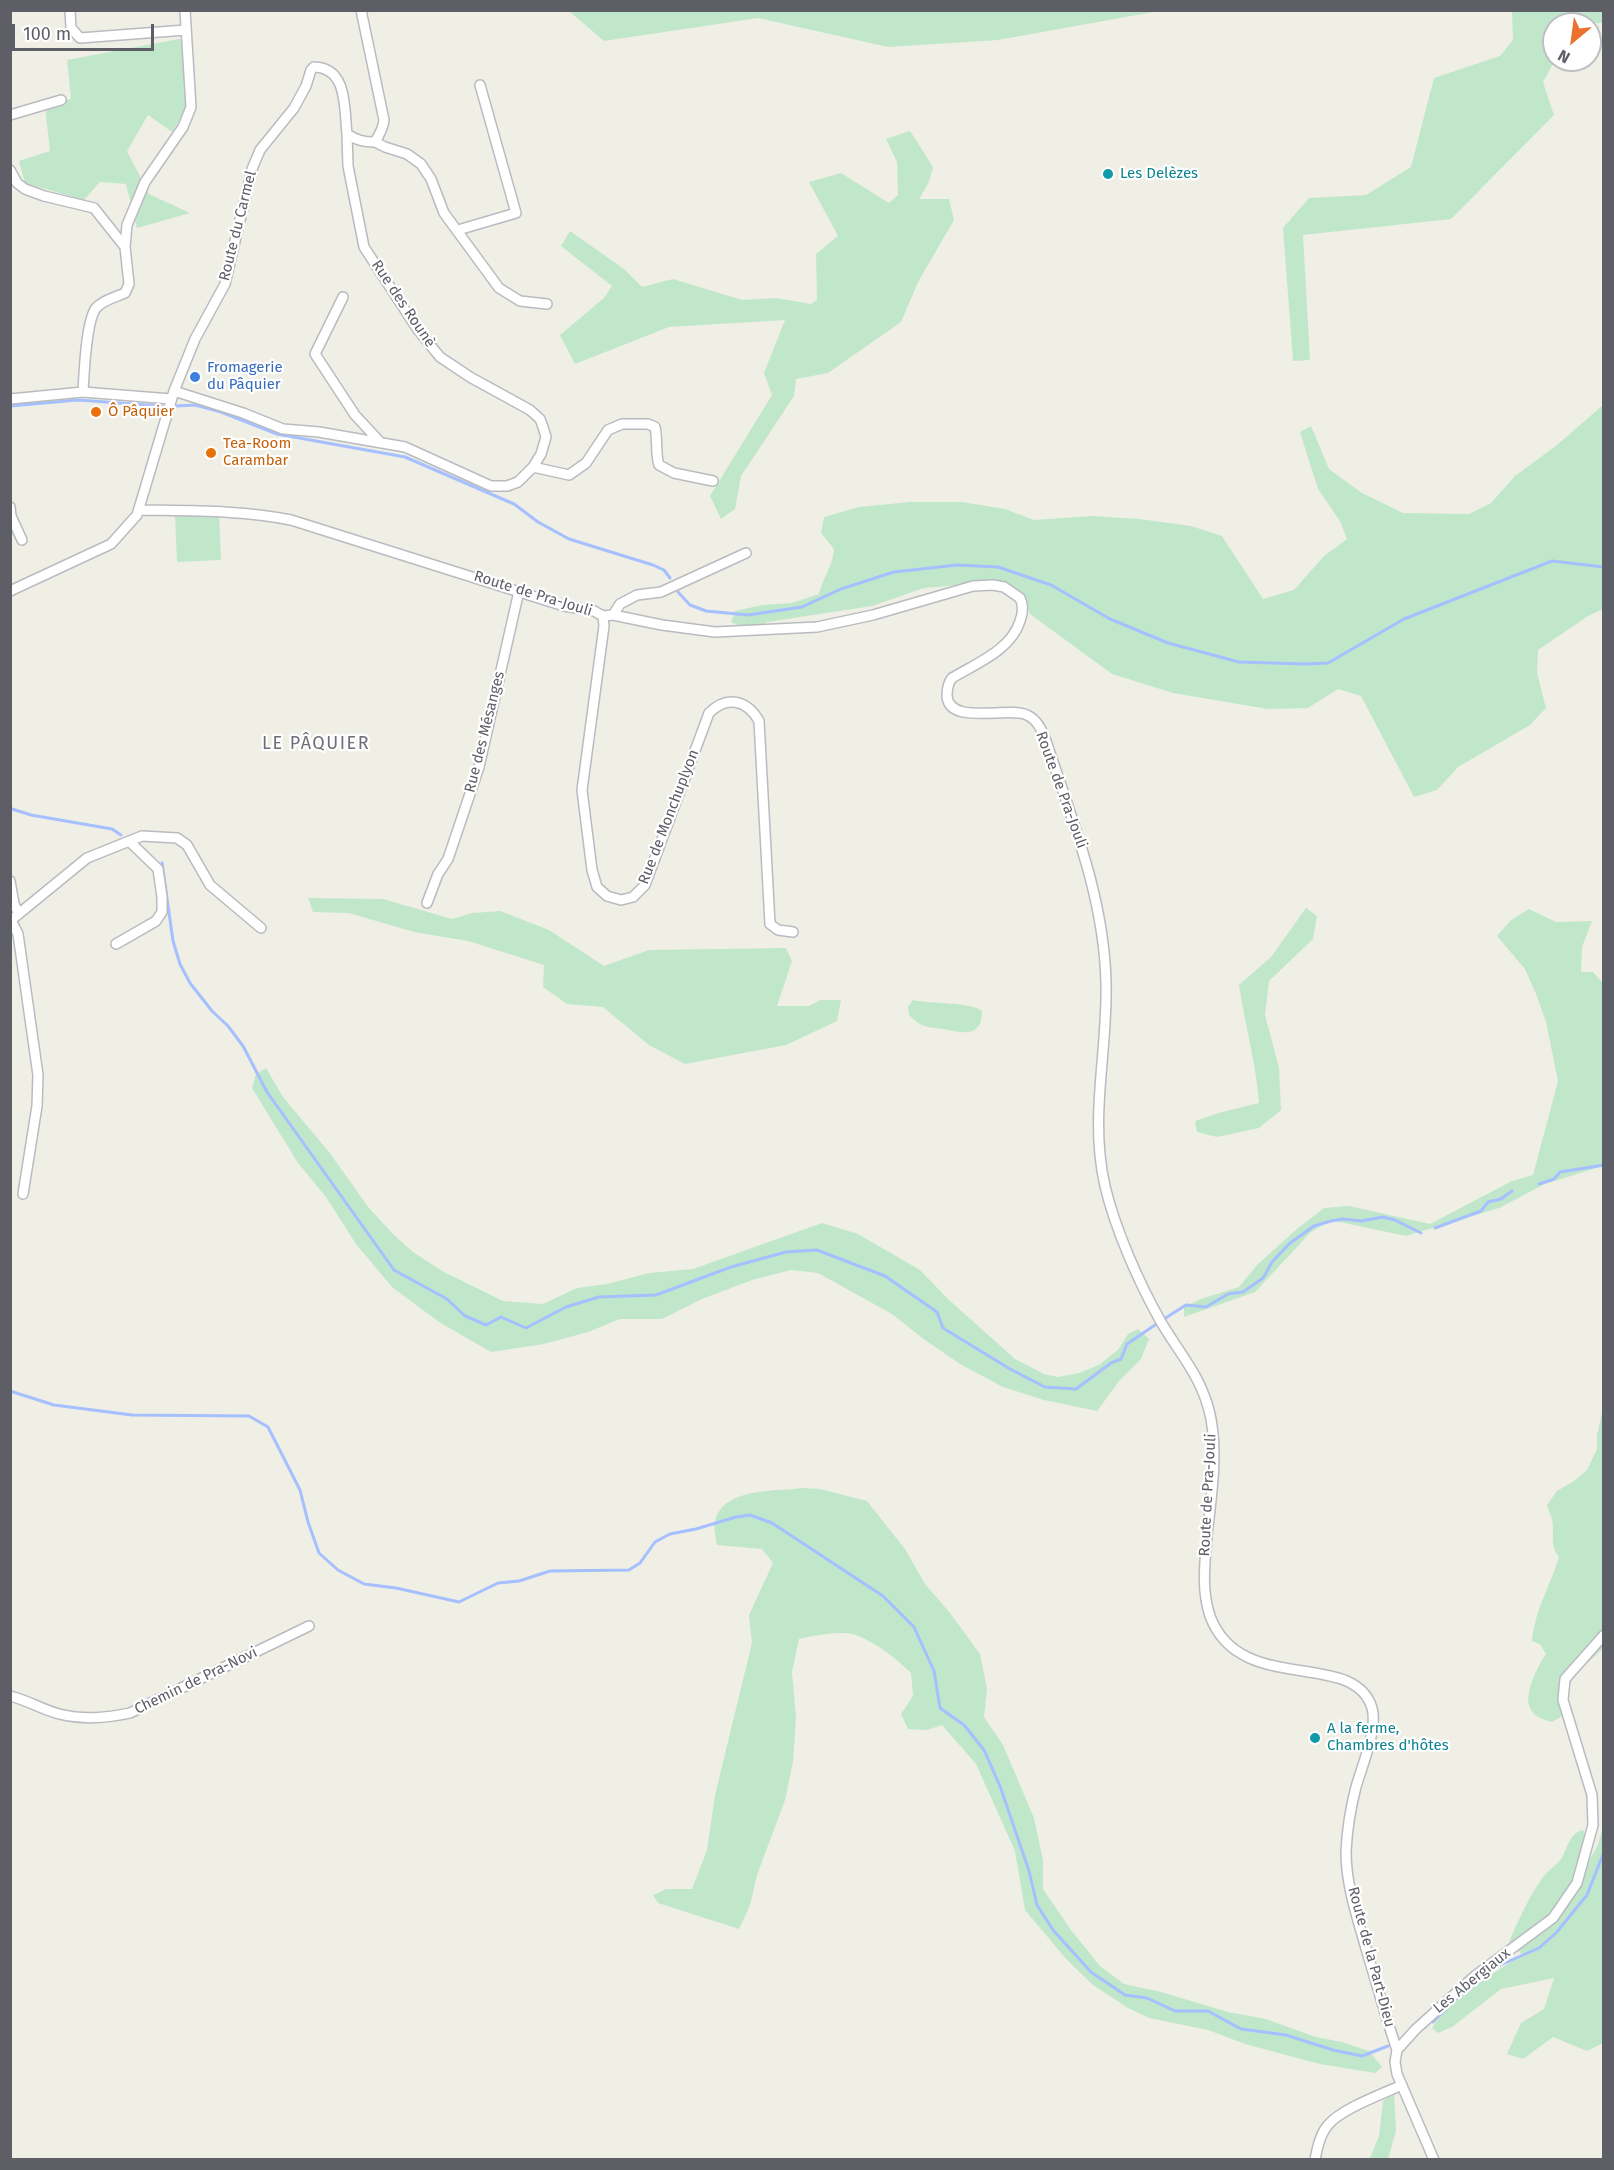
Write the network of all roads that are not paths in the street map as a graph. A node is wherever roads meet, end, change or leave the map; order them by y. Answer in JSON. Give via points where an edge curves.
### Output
{"nodes":[{"id":1,"x":70,"y":10,"type":"edge"},
{"id":2,"x":185,"y":10,"type":"edge"},
{"id":3,"x":361,"y":10,"type":"edge"},
{"id":4,"x":186,"y":30,"type":"junction"},
{"id":5,"x":480,"y":85,"type":"dead end"},
{"id":6,"x":61,"y":100,"type":"dead end"},
{"id":7,"x":10,"y":115,"type":"edge"},
{"id":8,"x":347,"y":134,"type":"junction"},
{"id":9,"x":375,"y":142,"type":"junction"},
{"id":10,"x":11,"y":172,"type":"edge"},
{"id":11,"x":458,"y":230,"type":"junction"},
{"id":12,"x":125,"y":247,"type":"junction"},
{"id":13,"x":343,"y":297,"type":"dead end"},
{"id":14,"x":547,"y":304,"type":"dead end"},
{"id":15,"x":83,"y":392,"type":"junction"},
{"id":16,"x":173,"y":395,"type":"junction"},
{"id":17,"x":10,"y":399,"type":"edge"},
{"id":18,"x":381,"y":443,"type":"junction"},
{"id":19,"x":533,"y":467,"type":"junction"},
{"id":20,"x":713,"y":481,"type":"dead end"},
{"id":21,"x":10,"y":507,"type":"edge"},
{"id":22,"x":139,"y":510,"type":"junction"},
{"id":23,"x":22,"y":540,"type":"dead end"},
{"id":24,"x":746,"y":553,"type":"dead end"},
{"id":25,"x":10,"y":591,"type":"edge"},
{"id":26,"x":519,"y":591,"type":"junction"},
{"id":27,"x":608,"y":616,"type":"junction"},
{"id":28,"x":129,"y":841,"type":"junction"},
{"id":29,"x":10,"y":881,"type":"edge"},
{"id":30,"x":427,"y":903,"type":"dead end"},
{"id":31,"x":14,"y":918,"type":"edge"},
{"id":32,"x":261,"y":928,"type":"dead end"},
{"id":33,"x":794,"y":932,"type":"dead end"},
{"id":34,"x":117,"y":944,"type":"dead end"},
{"id":35,"x":23,"y":1194,"type":"dead end"},
{"id":36,"x":309,"y":1626,"type":"dead end"},
{"id":37,"x":1604,"y":1635,"type":"edge"},
{"id":38,"x":10,"y":1696,"type":"edge"},
{"id":39,"x":1355,"y":1792,"type":"joint"},
{"id":40,"x":1397,"y":2050,"type":"junction"},
{"id":41,"x":1402,"y":2085,"type":"junction"},
{"id":42,"x":1315,"y":2160,"type":"edge"},
{"id":43,"x":1434,"y":2160,"type":"edge"}],
"edges":[{"from":1,"to":4,"type":"street","via":[[71,28],[80,38]]},
{"from":2,"to":4,"type":"street"},
{"from":3,"to":9,"type":"street","via":[[384,120]]},
{"from":4,"to":12,"type":"street","via":[[191,107],[183,127],[145,182],[127,225]]},
{"from":5,"to":11,"type":"street","via":[[516,213]]},
{"from":6,"to":7,"type":"street"},
{"from":8,"to":9,"type":"street","via":[[356,140]]},
{"from":8,"to":16,"type":"street","name":"Route du Carmel","via":[[338,77],[331,70],[314,67],[294,108],[260,150],[225,284],[195,339]]},
{"from":8,"to":19,"type":"street","name":"Rue des Rounè","via":[[348,166],[364,246],[440,357],[540,419],[546,437]]},
{"from":9,"to":11,"type":"street","via":[[422,164],[444,213]]},
{"from":10,"to":12,"type":"street","via":[[25,189],[94,208]]},
{"from":11,"to":14,"type":"street","via":[[499,288],[519,301]]},
{"from":12,"to":15,"type":"street","via":[[129,284],[126,293],[97,308],[91,320]]},
{"from":13,"to":18,"type":"street","via":[[315,354],[355,415]]},
{"from":15,"to":16,"type":"street","name":"Rue des Rounè"},
{"from":15,"to":17,"type":"street","name":"Rue des Rounè"},
{"from":16,"to":18,"type":"street","name":"Rue des Rounè","via":[[243,413],[283,429]]},
{"from":16,"to":22,"type":"street"},
{"from":18,"to":19,"type":"street","name":"Rue des Rounè","via":[[405,447],[491,486],[518,482]]},
{"from":19,"to":20,"type":"street","via":[[569,475],[586,463],[608,430],[622,424],[648,424],[655,427],[658,436],[659,465],[674,473]]},
{"from":21,"to":23,"type":"street"},
{"from":22,"to":25,"type":"street","via":[[111,544]]},
{"from":22,"to":26,"type":"street","name":"Route de Pra-Jouli","via":[[221,511],[291,520]]},
{"from":24,"to":27,"type":"street","via":[[661,592],[637,595]]},
{"from":26,"to":27,"type":"street","name":"Route de Pra-Jouli"},
{"from":26,"to":30,"type":"street","name":"Rue des Mésanges","via":[[479,767],[448,859]]},
{"from":27,"to":33,"type":"street","name":"Rue de Monchuplyon","via":[[582,790],[597,887],[607,896],[621,900],[633,897],[645,885],[709,713],[717,705],[740,704],[752,709],[759,721],[770,924],[778,930]]},
{"from":27,"to":39,"type":"street","name":"Route de Pra-Jouli","via":[[715,632],[818,627],[973,586],[1004,587],[1020,598],[1023,608],[1009,642],[952,678],[947,698],[955,709],[964,712],[1024,713],[1037,723],[1046,741],[1100,915],[1106,986],[1097,1125],[1105,1186],[1136,1270],[1161,1322],[1194,1370],[1212,1423],[1204,1574],[1209,1612],[1224,1639],[1248,1658],[1269,1666],[1336,1677],[1365,1694],[1374,1715]]},
{"from":28,"to":31,"type":"street","via":[[87,858]]},
{"from":28,"to":32,"type":"street","via":[[142,836],[166,837],[188,845],[210,885]]},
{"from":28,"to":34,"type":"street","via":[[158,869],[162,912],[156,921]]},
{"from":29,"to":31,"type":"street"},
{"from":31,"to":35,"type":"street","via":[[38,1075]]},
{"from":36,"to":38,"type":"street","name":"Chemin de Pra-Novi","via":[[130,1713],[103,1719],[58,1714]]},
{"from":37,"to":40,"type":"street","name":"Les Abergiaux","via":[[1566,1679],[1563,1700],[1592,1795],[1593,1825],[1577,1883],[1553,1918],[1476,1975]]},
{"from":39,"to":40,"type":"street","name":"Route de la Part-Dieu","via":[[1346,1852],[1353,1902]]},
{"from":40,"to":41,"type":"street","name":"Route de la Part-Dieu","via":[[1395,2067]]},
{"from":41,"to":42,"type":"street","via":[[1331,2121],[1322,2135]]},
{"from":41,"to":43,"type":"street","name":"Route de la Part-Dieu"}]}
